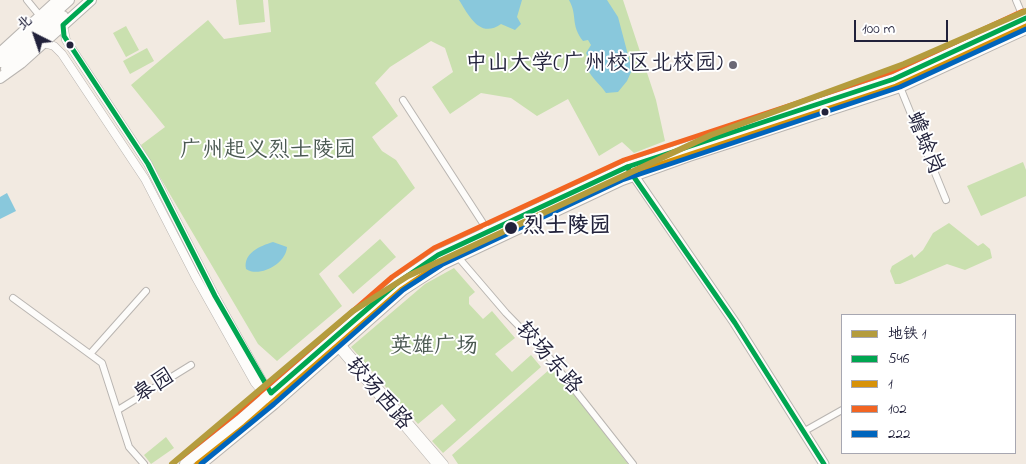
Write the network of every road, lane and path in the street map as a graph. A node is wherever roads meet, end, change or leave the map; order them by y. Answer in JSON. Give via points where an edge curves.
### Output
{"nodes":[{"id":1,"x":27,"y":0,"type":"edge"},
{"id":2,"x":58,"y":0,"type":"edge"},
{"id":3,"x":68,"y":0,"type":"edge"},
{"id":4,"x":80,"y":0,"type":"edge"},
{"id":5,"x":91,"y":0,"type":"edge"},
{"id":6,"x":1016,"y":0,"type":"edge"},
{"id":7,"x":40,"y":16,"type":"junction"},
{"id":8,"x":1025,"y":22,"type":"edge"},
{"id":9,"x":62,"y":25,"type":"junction"},
{"id":10,"x":43,"y":43,"type":"junction"},
{"id":11,"x":69,"y":45,"type":"junction"},
{"id":12,"x":60,"y":52,"type":"junction"},
{"id":13,"x":0,"y":53,"type":"edge"},
{"id":14,"x":0,"y":62,"type":"edge"},
{"id":15,"x":0,"y":76,"type":"edge"},
{"id":16,"x":900,"y":87,"type":"junction"},
{"id":17,"x":875,"y":91,"type":"junction"},
{"id":18,"x":402,"y":100,"type":"dead end"},
{"id":19,"x":148,"y":164,"type":"junction"},
{"id":20,"x":630,"y":171,"type":"junction"},
{"id":21,"x":142,"y":175,"type":"junction"},
{"id":22,"x":946,"y":200,"type":"dead end"},
{"id":23,"x":488,"y":231,"type":"junction"},
{"id":24,"x":458,"y":257,"type":"junction"},
{"id":25,"x":146,"y":290,"type":"dead end"},
{"id":26,"x":13,"y":298,"type":"dead end"},
{"id":27,"x":333,"y":338,"type":"junction"},
{"id":28,"x":340,"y":346,"type":"junction"},
{"id":29,"x":90,"y":354,"type":"junction"},
{"id":30,"x":192,"y":365,"type":"dead end"},
{"id":31,"x":270,"y":398,"type":"junction"},
{"id":32,"x":118,"y":410,"type":"junction"},
{"id":33,"x":841,"y":411,"type":"edge"},
{"id":34,"x":803,"y":432,"type":"junction"},
{"id":35,"x":144,"y":464,"type":"edge"},
{"id":36,"x":184,"y":464,"type":"edge"},
{"id":37,"x":201,"y":464,"type":"edge"},
{"id":38,"x":436,"y":464,"type":"edge"},
{"id":39,"x":444,"y":464,"type":"edge"},
{"id":40,"x":633,"y":464,"type":"edge"},
{"id":41,"x":824,"y":464,"type":"edge"}],
"edges":[{"from":1,"to":7,"type":"street"},
{"from":2,"to":7,"type":"main road"},
{"from":3,"to":14,"type":"main road"},
{"from":4,"to":15,"type":"main road"},
{"from":5,"to":9,"type":"main road"},
{"from":6,"to":8,"type":"street"},
{"from":7,"to":13,"type":"main road"},
{"from":8,"to":16,"type":"main road"},
{"from":8,"to":17,"type":"main road"},
{"from":9,"to":10,"type":"main road"},
{"from":9,"to":11,"type":"street","via":[[62,33]]},
{"from":10,"to":12,"type":"street","via":[[49,43]]},
{"from":10,"to":15,"type":"main road"},
{"from":11,"to":12,"type":"street","via":[[64,45]]},
{"from":11,"to":19,"type":"street"},
{"from":12,"to":21,"type":"street"},
{"from":16,"to":17,"type":"main road"},
{"from":16,"to":22,"type":"street","name":"蟾蜍岗"},
{"from":17,"to":20,"type":"main road"},
{"from":18,"to":23,"type":"street"},
{"from":19,"to":21,"type":"street"},
{"from":19,"to":31,"type":"street"},
{"from":20,"to":23,"type":"main road"},
{"from":20,"to":24,"type":"main road"},
{"from":20,"to":34,"type":"main road","via":[[735,323]]},
{"from":21,"to":31,"type":"street","via":[[254,383]]},
{"from":23,"to":27,"type":"main road","via":[[414,270]]},
{"from":24,"to":28,"type":"main road","via":[[416,280]]},
{"from":24,"to":40,"type":"street","name":"较场东路","via":[[548,356]]},
{"from":25,"to":29,"type":"street"},
{"from":26,"to":29,"type":"street"},
{"from":27,"to":28,"type":"street","name":"较场西路"},
{"from":27,"to":31,"type":"main road"},
{"from":28,"to":31,"type":"main road"},
{"from":28,"to":38,"type":"street","name":"较场西路"},
{"from":28,"to":39,"type":"street","name":"较场西路"},
{"from":29,"to":32,"type":"street","via":[[102,363]]},
{"from":30,"to":32,"type":"street","name":"皋园"},
{"from":31,"to":36,"type":"main road"},
{"from":31,"to":37,"type":"main road"},
{"from":32,"to":35,"type":"street","via":[[130,447]]},
{"from":33,"to":34,"type":"street"},
{"from":34,"to":41,"type":"main road"}]}
